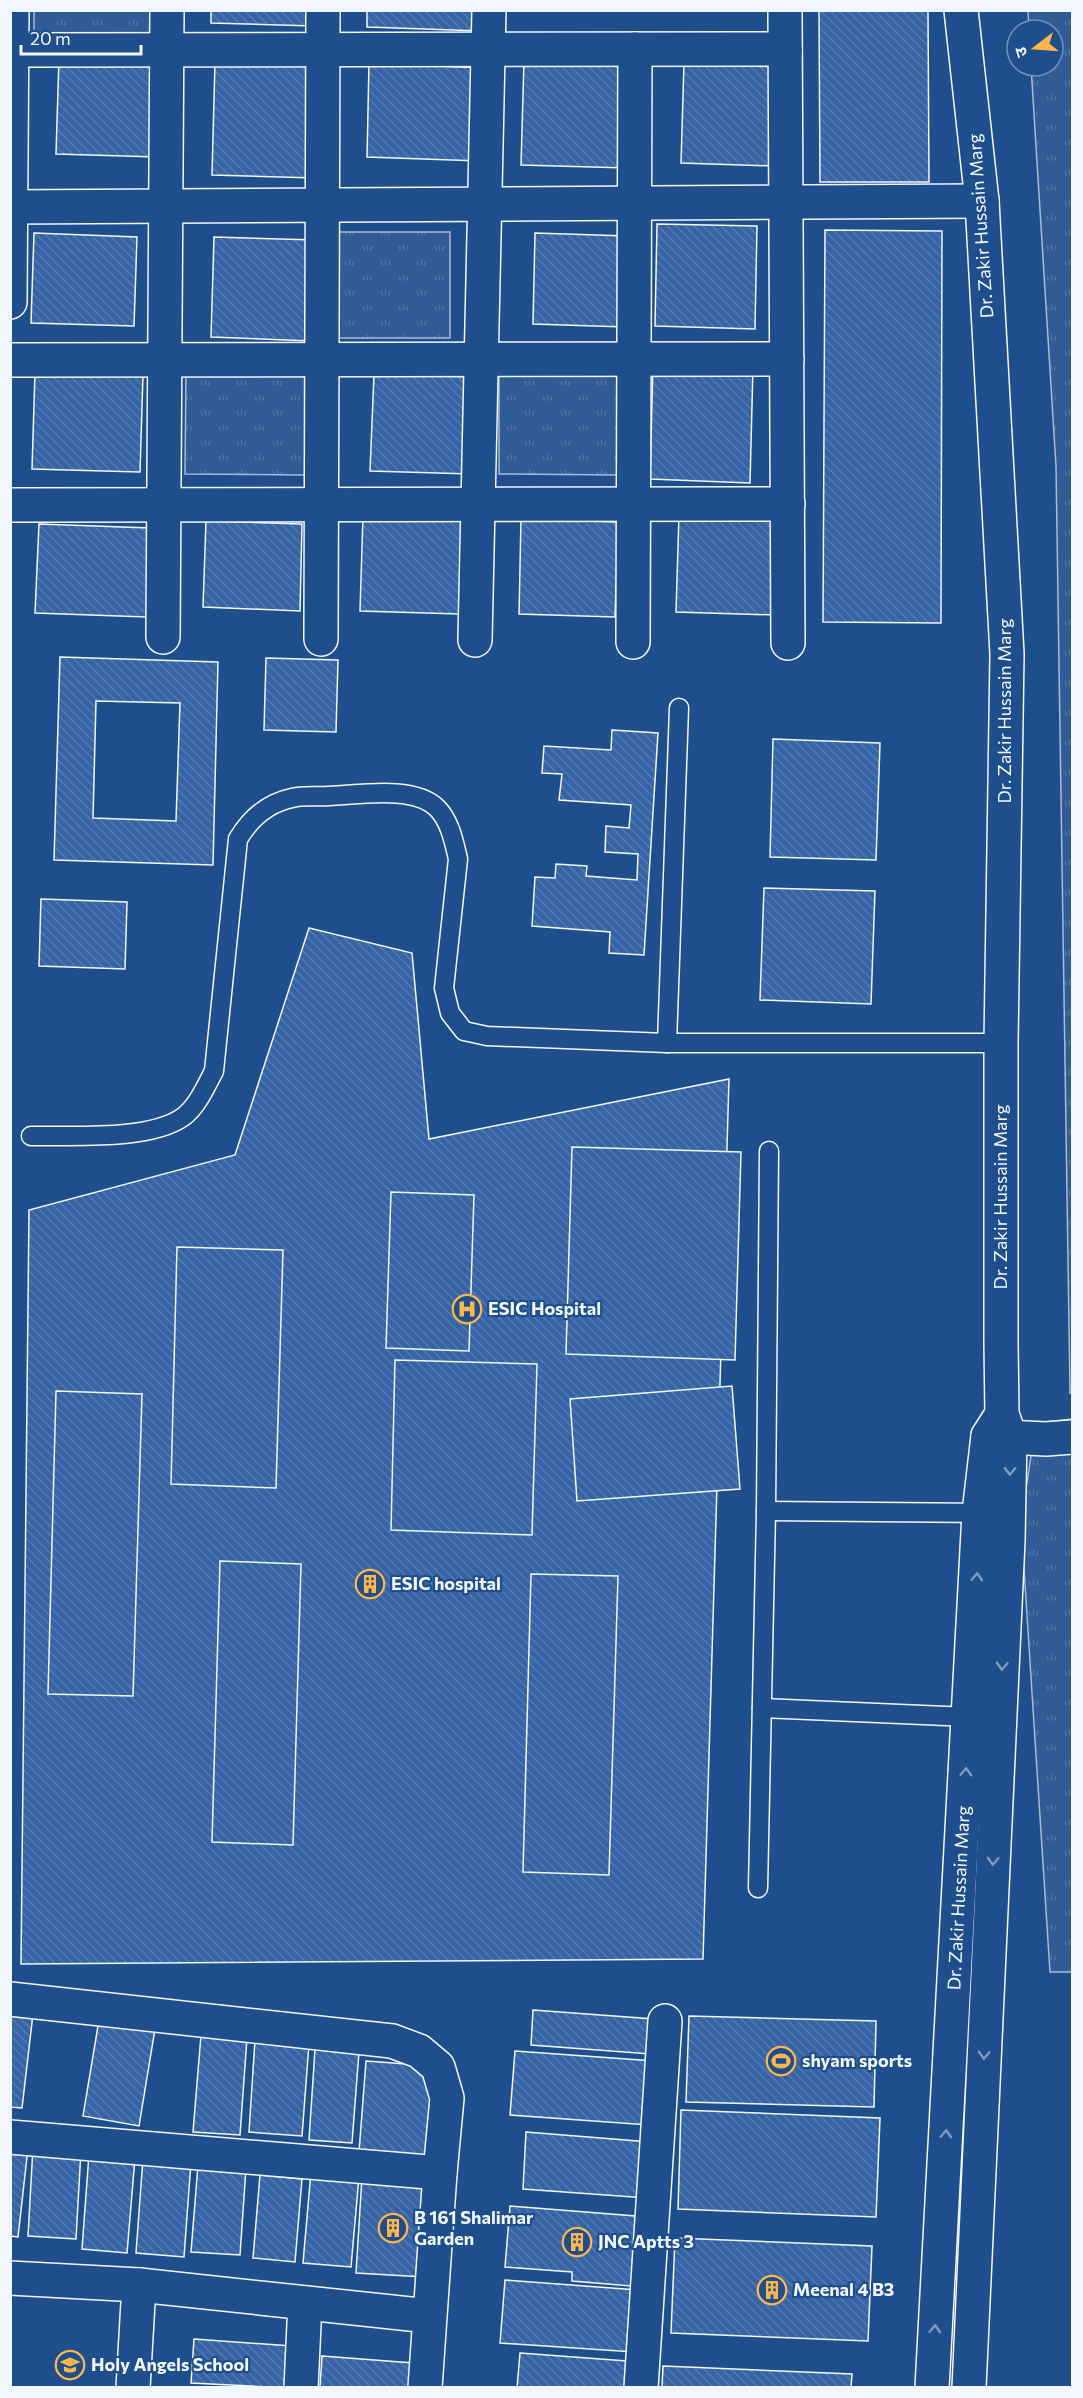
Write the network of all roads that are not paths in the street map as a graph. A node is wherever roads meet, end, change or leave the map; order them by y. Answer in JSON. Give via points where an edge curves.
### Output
{"nodes":[{"id":1,"x":12,"y":10,"type":"edge"},
{"id":2,"x":167,"y":10,"type":"edge"},
{"id":3,"x":323,"y":10,"type":"edge"},
{"id":4,"x":489,"y":10,"type":"edge"},
{"id":5,"x":785,"y":10,"type":"edge"},
{"id":6,"x":961,"y":10,"type":"edge"},
{"id":7,"x":635,"y":49,"type":"junction"},
{"id":8,"x":785,"y":49,"type":"junction"},
{"id":9,"x":11,"y":50,"type":"edge"},
{"id":10,"x":167,"y":50,"type":"junction"},
{"id":11,"x":323,"y":50,"type":"junction"},
{"id":12,"x":489,"y":50,"type":"junction"},
{"id":13,"x":982,"y":201,"type":"junction"},
{"id":14,"x":786,"y":202,"type":"junction"},
{"id":15,"x":635,"y":203,"type":"junction"},
{"id":16,"x":485,"y":204,"type":"junction"},
{"id":17,"x":323,"y":205,"type":"junction"},
{"id":18,"x":166,"y":206,"type":"junction"},
{"id":19,"x":11,"y":207,"type":"edge"},
{"id":20,"x":10,"y":302,"type":"edge"},
{"id":21,"x":481,"y":359,"type":"junction"},
{"id":22,"x":634,"y":359,"type":"junction"},
{"id":23,"x":787,"y":359,"type":"junction"},
{"id":24,"x":10,"y":360,"type":"edge"},
{"id":25,"x":165,"y":360,"type":"junction"},
{"id":26,"x":322,"y":360,"type":"junction"},
{"id":27,"x":321,"y":504,"type":"junction"},
{"id":28,"x":478,"y":504,"type":"junction"},
{"id":29,"x":634,"y":504,"type":"junction"},
{"id":30,"x":788,"y":504,"type":"junction"},
{"id":31,"x":10,"y":505,"type":"edge"},
{"id":32,"x":165,"y":505,"type":"junction"},
{"id":33,"x":163,"y":637,"type":"dead end"},
{"id":34,"x":321,"y":639,"type":"dead end"},
{"id":35,"x":475,"y":640,"type":"dead end"},
{"id":36,"x":633,"y":642,"type":"dead end"},
{"id":37,"x":788,"y":643,"type":"dead end"},
{"id":38,"x":679,"y":708,"type":"dead end"},
{"id":39,"x":667,"y":1043,"type":"junction"},
{"id":40,"x":1001,"y":1043,"type":"junction"},
{"id":41,"x":31,"y":1136,"type":"dead end"},
{"id":42,"x":769,"y":1151,"type":"dead end"},
{"id":43,"x":1000,"y":1429,"type":"junction"},
{"id":44,"x":1059,"y":1438,"type":"edge"},
{"id":45,"x":766,"y":1510,"type":"junction"},
{"id":46,"x":994,"y":1514,"type":"junction"},
{"id":47,"x":762,"y":1708,"type":"junction"},
{"id":48,"x":969,"y":1717,"type":"junction"},
{"id":49,"x":758,"y":1887,"type":"dead end"},
{"id":50,"x":10,"y":1999,"type":"edge"},
{"id":51,"x":665,"y":2020,"type":"dead end"},
{"id":52,"x":10,"y":2137,"type":"edge"},
{"id":53,"x":440,"y":2173,"type":"junction"},
{"id":54,"x":10,"y":2278,"type":"edge"},
{"id":55,"x":139,"y":2285,"type":"junction"},
{"id":56,"x":305,"y":2303,"type":"junction"},
{"id":57,"x":429,"y":2316,"type":"junction"},
{"id":58,"x":133,"y":2388,"type":"edge"},
{"id":59,"x":301,"y":2388,"type":"edge"},
{"id":60,"x":425,"y":2388,"type":"edge"},
{"id":61,"x":641,"y":2388,"type":"edge"},
{"id":62,"x":932,"y":2388,"type":"edge"},
{"id":63,"x":969,"y":2388,"type":"edge"}],
"edges":[{"from":1,"to":9,"type":"street"},
{"from":2,"to":10,"type":"street"},
{"from":3,"to":11,"type":"street"},
{"from":4,"to":12,"type":"street"},
{"from":5,"to":8,"type":"street"},
{"from":6,"to":13,"type":"street","name":"Dr. Zakir Hussain Marg"},
{"from":7,"to":8,"type":"street"},
{"from":7,"to":12,"type":"street"},
{"from":7,"to":15,"type":"street"},
{"from":8,"to":14,"type":"street"},
{"from":9,"to":10,"type":"street"},
{"from":9,"to":19,"type":"street"},
{"from":10,"to":11,"type":"street"},
{"from":10,"to":18,"type":"street"},
{"from":11,"to":12,"type":"street"},
{"from":11,"to":17,"type":"street"},
{"from":12,"to":16,"type":"street"},
{"from":13,"to":14,"type":"street"},
{"from":13,"to":40,"type":"street","name":"Dr. Zakir Hussain Marg","via":[[1007,654]]},
{"from":14,"to":15,"type":"street"},
{"from":14,"to":23,"type":"street"},
{"from":15,"to":16,"type":"street"},
{"from":15,"to":22,"type":"street"},
{"from":16,"to":17,"type":"street"},
{"from":16,"to":21,"type":"street"},
{"from":17,"to":18,"type":"street"},
{"from":17,"to":26,"type":"street"},
{"from":18,"to":19,"type":"street"},
{"from":18,"to":25,"type":"street"},
{"from":19,"to":20,"type":"street"},
{"from":21,"to":22,"type":"street"},
{"from":21,"to":26,"type":"street"},
{"from":21,"to":28,"type":"street"},
{"from":22,"to":23,"type":"street"},
{"from":22,"to":29,"type":"street"},
{"from":23,"to":30,"type":"street"},
{"from":24,"to":25,"type":"street"},
{"from":25,"to":26,"type":"street"},
{"from":25,"to":32,"type":"street"},
{"from":26,"to":27,"type":"street"},
{"from":27,"to":28,"type":"street"},
{"from":27,"to":32,"type":"street"},
{"from":27,"to":34,"type":"street"},
{"from":28,"to":29,"type":"street"},
{"from":28,"to":35,"type":"street"},
{"from":29,"to":30,"type":"street"},
{"from":29,"to":36,"type":"street"},
{"from":30,"to":37,"type":"street"},
{"from":31,"to":32,"type":"street"},
{"from":32,"to":33,"type":"street"},
{"from":38,"to":39,"type":"lane"},
{"from":39,"to":40,"type":"lane"},
{"from":39,"to":41,"type":"lane","via":[[488,1036],[464,1030],[450,1013],[444,988],[458,859],[453,838],[436,808],[418,798],[395,793],[292,798],[269,807],[249,822],[238,839],[214,1071],[202,1095],[183,1117],[150,1131]]},
{"from":40,"to":43,"type":"street","name":"Dr. Zakir Hussain Marg"},
{"from":42,"to":45,"type":"lane"},
{"from":43,"to":44,"type":"street"},
{"from":43,"to":46,"type":"street","name":"Dr. Zakir Hussain Marg"},
{"from":45,"to":46,"type":"lane"},
{"from":45,"to":47,"type":"lane"},
{"from":48,"to":46,"type":"street","name":"Dr. Zakir Hussain Marg","one_way":true},
{"from":46,"to":63,"type":"street","name":"Dr. Zakir Hussain Marg","one_way":true},
{"from":47,"to":48,"type":"lane"},
{"from":47,"to":49,"type":"lane"},
{"from":62,"to":48,"type":"street","name":"Dr. Zakir Hussain Marg","one_way":true},
{"from":50,"to":53,"type":"street","via":[[392,2041],[419,2051],[438,2067],[447,2098]]},
{"from":51,"to":61,"type":"street"},
{"from":52,"to":53,"type":"street"},
{"from":53,"to":57,"type":"street"},
{"from":54,"to":55,"type":"street"},
{"from":55,"to":56,"type":"street"},
{"from":55,"to":58,"type":"street"},
{"from":56,"to":57,"type":"street"},
{"from":56,"to":59,"type":"street"},
{"from":57,"to":60,"type":"street"}]}
